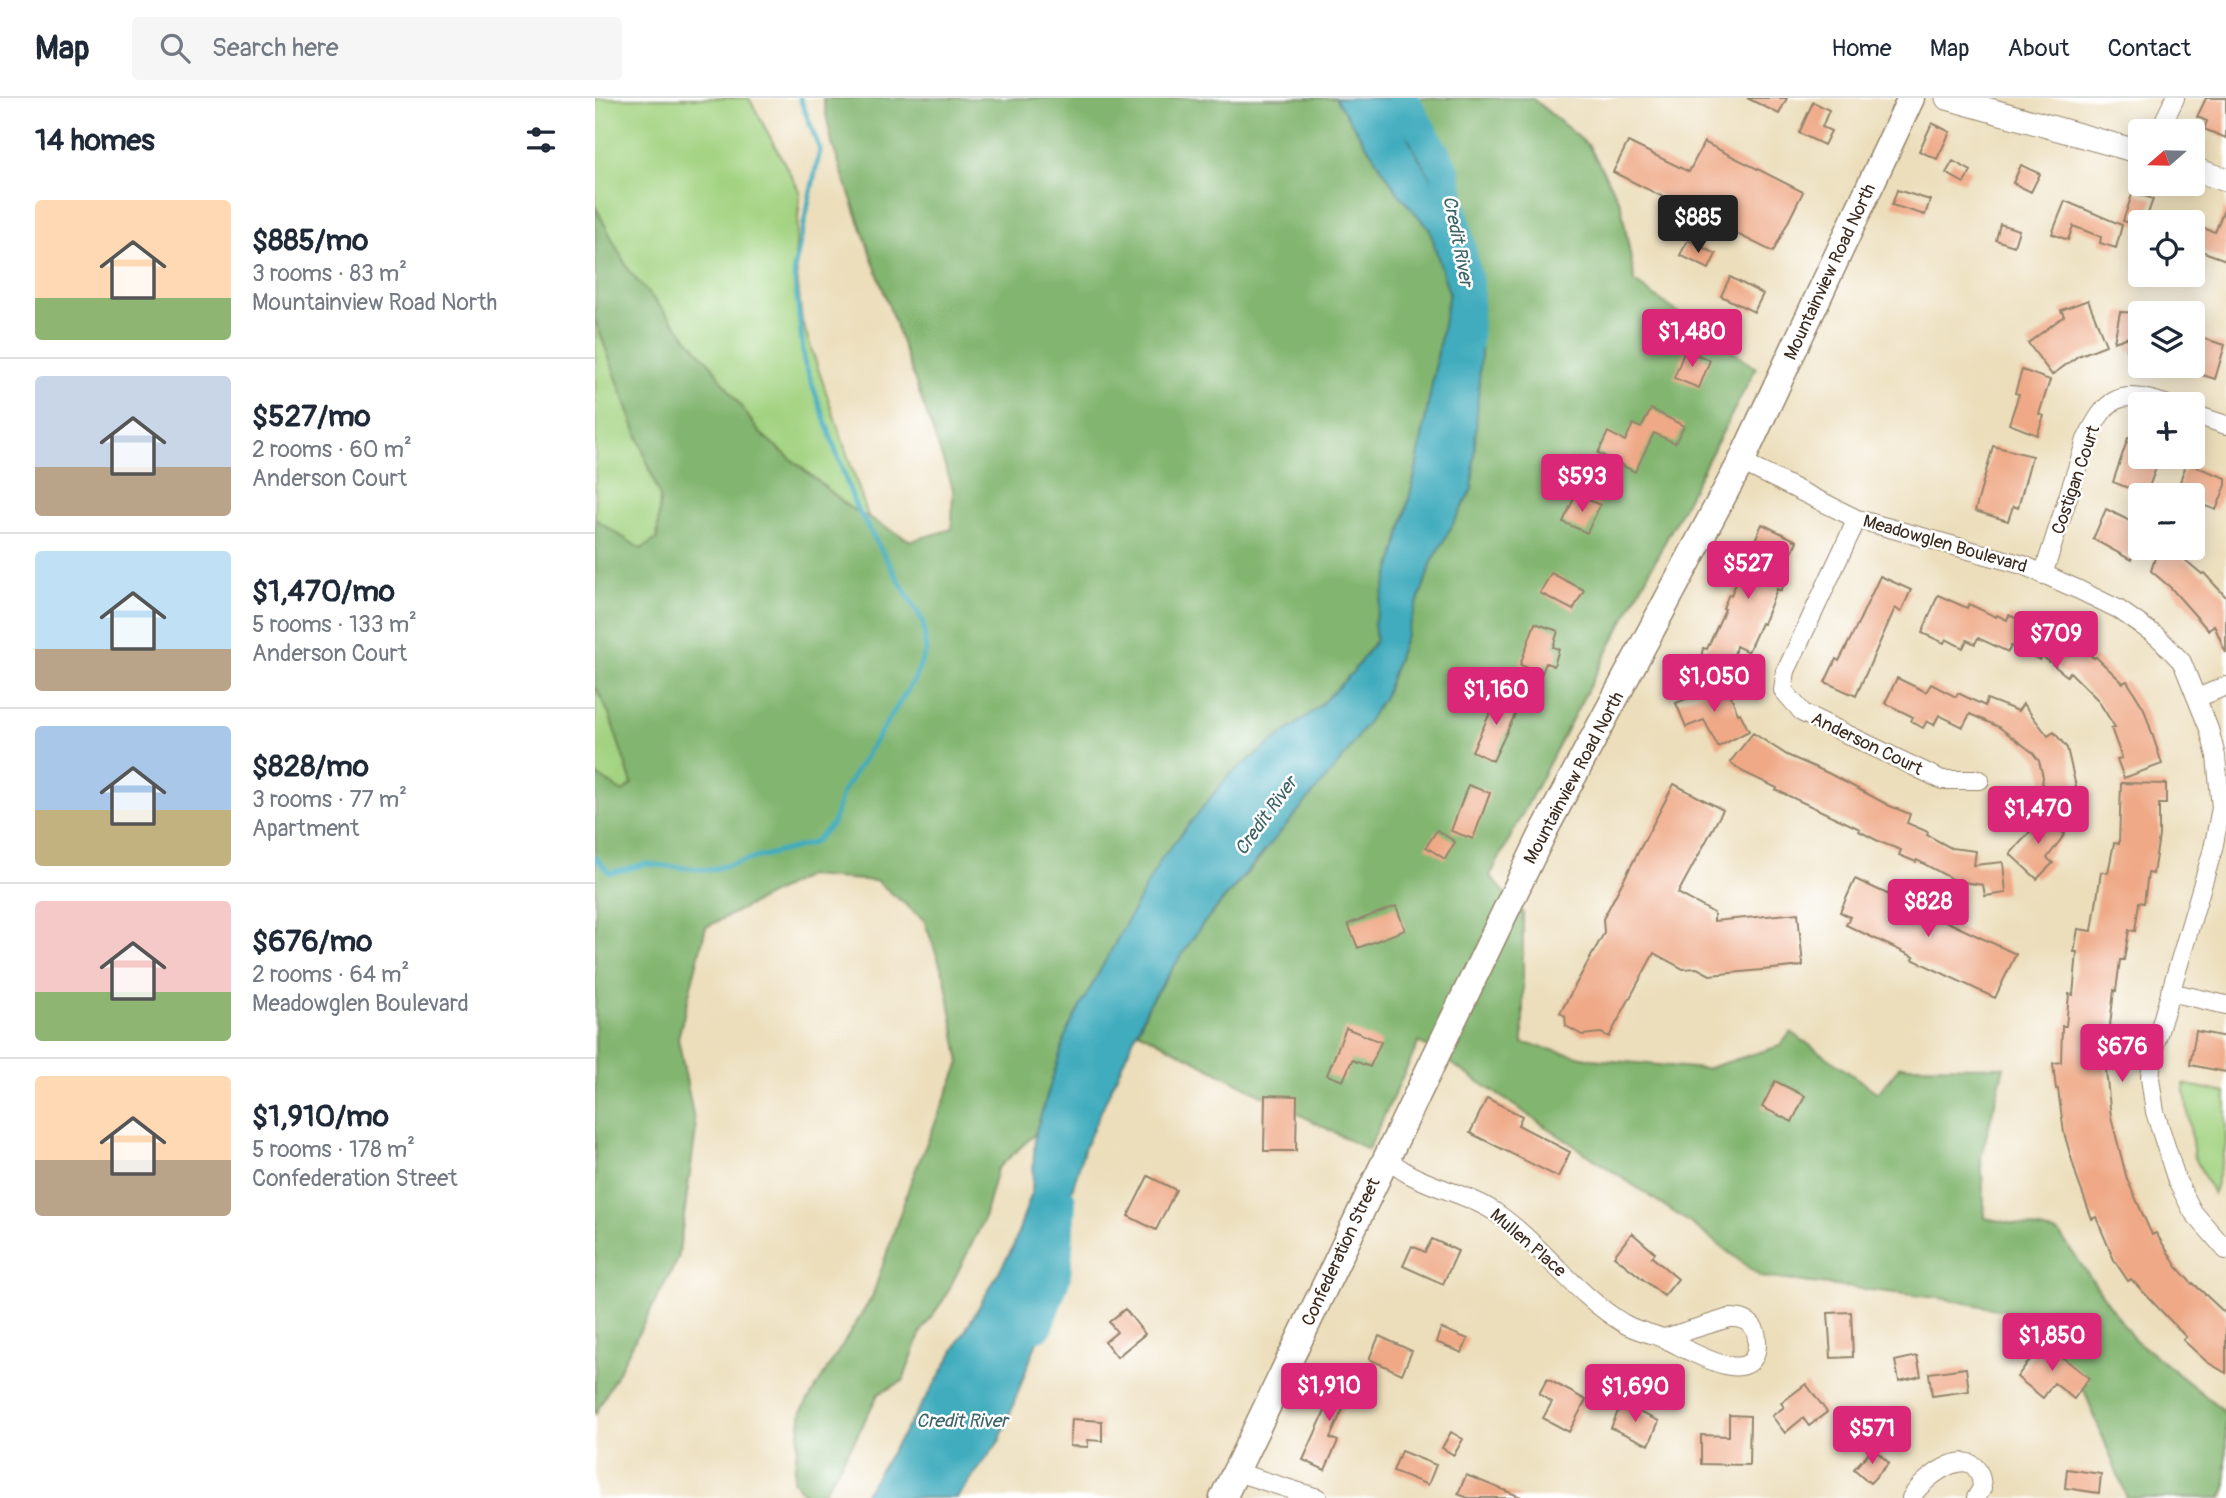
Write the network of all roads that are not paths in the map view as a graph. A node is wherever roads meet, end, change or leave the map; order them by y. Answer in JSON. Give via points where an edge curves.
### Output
{"nodes":[{"id":1,"x":1912,"y":98,"type":"edge"},
{"id":2,"x":1947,"y":98,"type":"edge"},
{"id":3,"x":2175,"y":98,"type":"edge"},
{"id":4,"x":2165,"y":119,"type":"edge"},
{"id":5,"x":2128,"y":149,"type":"edge"},
{"id":6,"x":2205,"y":173,"type":"edge"},
{"id":7,"x":2226,"y":180,"type":"edge"},
{"id":8,"x":2128,"y":397,"type":"edge"},
{"id":9,"x":2205,"y":418,"type":"edge"},
{"id":10,"x":2226,"y":425,"type":"edge"},
{"id":11,"x":1741,"y":463,"type":"junction"},
{"id":12,"x":1857,"y":519,"type":"junction"},
{"id":13,"x":2043,"y":575,"type":"junction"},
{"id":14,"x":2226,"y":686,"type":"edge"},
{"id":15,"x":2197,"y":698,"type":"junction"},
{"id":16,"x":1980,"y":779,"type":"dead end"},
{"id":17,"x":2170,"y":992,"type":"junction"},
{"id":18,"x":2226,"y":1006,"type":"edge"},
{"id":19,"x":1386,"y":1158,"type":"junction"},
{"id":20,"x":2226,"y":1250,"type":"edge"},
{"id":21,"x":1664,"y":1338,"type":"junction"},
{"id":22,"x":1236,"y":1472,"type":"junction"},
{"id":23,"x":1223,"y":1498,"type":"edge"},
{"id":24,"x":1318,"y":1498,"type":"edge"},
{"id":25,"x":1911,"y":1498,"type":"edge"},
{"id":26,"x":1976,"y":1498,"type":"edge"}],
"edges":[{"from":1,"to":11,"type":"main road","name":"Mountainview Road North"},
{"from":2,"to":5,"type":"street"},
{"from":3,"to":4,"type":"street"},
{"from":6,"to":7,"type":"street"},
{"from":8,"to":13,"type":"street","name":"Costigan Court","via":[[2108,404],[2086,440]]},
{"from":9,"to":10,"type":"street"},
{"from":11,"to":12,"type":"street","name":"Meadowglen Boulevard"},
{"from":11,"to":19,"type":"main road","name":"Mountainview Road North","via":[[1545,829]]},
{"from":12,"to":13,"type":"street","name":"Meadowglen Boulevard","via":[[2024,565]]},
{"from":12,"to":16,"type":"street","name":"Anderson Court","via":[[1786,671],[1783,690],[1803,713],[1942,780]]},
{"from":13,"to":15,"type":"street","name":"Meadowglen Boulevard","via":[[2118,609],[2158,637],[2182,662]]},
{"from":14,"to":15,"type":"street"},
{"from":15,"to":17,"type":"street","name":"Meadowglen Boulevard","via":[[2210,729],[2221,808]]},
{"from":17,"to":18,"type":"street"},
{"from":17,"to":20,"type":"street","name":"Meadowglen Boulevard","via":[[2153,1051],[2150,1078],[2155,1112],[2176,1181],[2193,1212]]},
{"from":19,"to":21,"type":"street","name":"Mullen Place","via":[[1408,1173],[1495,1212],[1623,1324]]},
{"from":19,"to":22,"type":"main road","name":"Confederation Street"},
{"from":21,"to":21,"type":"street","name":"Mullen Place","via":[[1731,1367],[1750,1361],[1757,1342],[1756,1331],[1740,1317]]},
{"from":22,"to":23,"type":"main road","name":"Confederation Street"},
{"from":22,"to":24,"type":"street"},
{"from":25,"to":26,"type":"street","via":[[1932,1474],[1960,1462],[1978,1471],[1982,1488]]}]}
